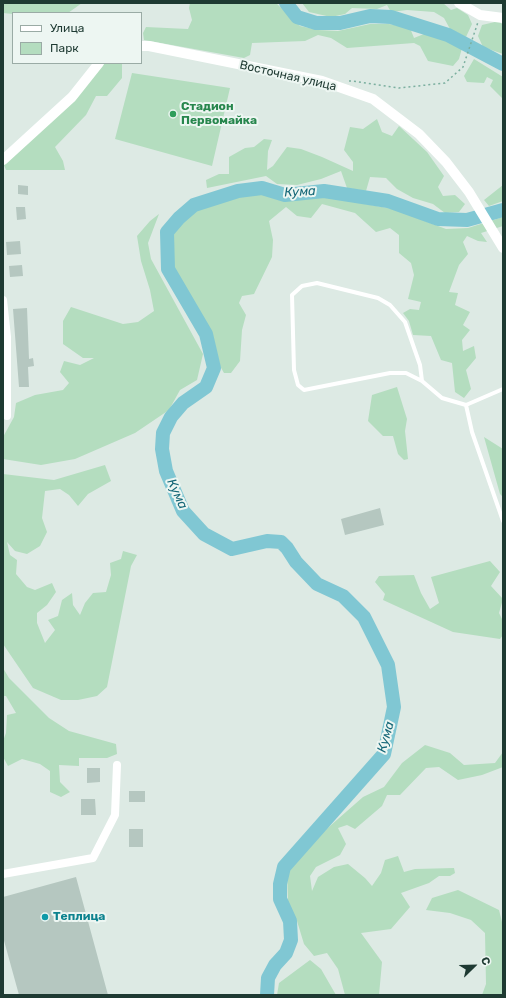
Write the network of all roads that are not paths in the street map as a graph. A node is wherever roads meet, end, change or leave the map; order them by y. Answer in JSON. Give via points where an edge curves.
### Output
{"nodes":[{"id":1,"x":459,"y":3,"type":"edge"},
{"id":2,"x":503,"y":18,"type":"edge"},
{"id":3,"x":142,"y":46,"type":"edge"},
{"id":4,"x":98,"y":64,"type":"edge"},
{"id":5,"x":3,"y":160,"type":"edge"},
{"id":6,"x":501,"y":244,"type":"edge"},
{"id":7,"x":3,"y":300,"type":"edge"},
{"id":8,"x":422,"y":381,"type":"junction"},
{"id":9,"x":503,"y":389,"type":"edge"},
{"id":10,"x":466,"y":405,"type":"junction"},
{"id":11,"x":7,"y":416,"type":"dead end"},
{"id":12,"x":503,"y":521,"type":"edge"},
{"id":13,"x":117,"y":765,"type":"dead end"},
{"id":14,"x":3,"y":874,"type":"edge"}],
"edges":[{"from":1,"to":2,"type":"street","via":[[480,14]]},
{"from":3,"to":6,"type":"street","name":"Восточная улица","via":[[322,81],[373,99],[419,134],[446,162],[469,192]]},
{"from":4,"to":5,"type":"street","via":[[72,97]]},
{"from":7,"to":11,"type":"street","via":[[7,337]]},
{"from":8,"to":8,"type":"lane","via":[[406,373],[390,373],[304,390],[298,385],[294,370],[292,294],[302,286],[318,283],[378,298],[390,305],[405,322],[420,365]]},
{"from":8,"to":10,"type":"lane","via":[[442,398]]},
{"from":9,"to":10,"type":"lane"},
{"from":10,"to":12,"type":"lane","via":[[472,432]]},
{"from":13,"to":14,"type":"street","via":[[115,815],[93,858]]}]}
